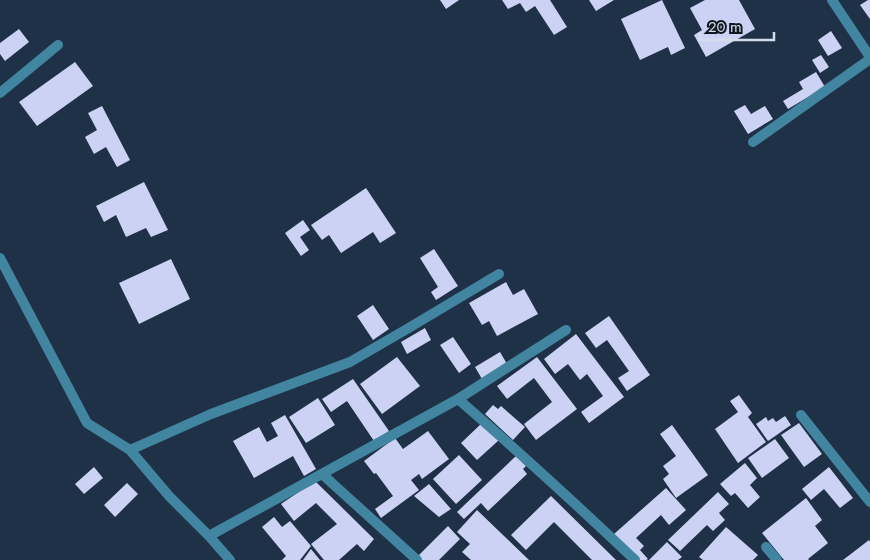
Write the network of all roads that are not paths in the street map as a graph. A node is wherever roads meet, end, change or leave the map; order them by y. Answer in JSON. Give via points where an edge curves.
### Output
{"nodes":[{"id":1,"x":832,"y":0,"type":"edge"},
{"id":2,"x":58,"y":45,"type":"dead end"},
{"id":3,"x":870,"y":58,"type":"edge"},
{"id":4,"x":0,"y":93,"type":"edge"},
{"id":5,"x":753,"y":142,"type":"dead end"},
{"id":6,"x":0,"y":258,"type":"edge"},
{"id":7,"x":499,"y":274,"type":"dead end"},
{"id":8,"x":566,"y":330,"type":"dead end"},
{"id":9,"x":458,"y":399,"type":"junction"},
{"id":10,"x":802,"y":415,"type":"dead end"},
{"id":11,"x":130,"y":450,"type":"junction"},
{"id":12,"x":322,"y":474,"type":"junction"},
{"id":13,"x":870,"y":502,"type":"edge"},
{"id":14,"x":209,"y":536,"type":"junction"},
{"id":15,"x":766,"y":547,"type":"dead end"},
{"id":16,"x":230,"y":560,"type":"edge"},
{"id":17,"x":417,"y":560,"type":"edge"},
{"id":18,"x":635,"y":560,"type":"edge"},
{"id":19,"x":777,"y":560,"type":"edge"}],
"edges":[{"from":1,"to":3,"type":"street"},
{"from":2,"to":4,"type":"street"},
{"from":3,"to":5,"type":"street"},
{"from":6,"to":11,"type":"street","via":[[87,423]]},
{"from":7,"to":11,"type":"street","via":[[350,362],[211,414]]},
{"from":8,"to":9,"type":"street"},
{"from":9,"to":12,"type":"street"},
{"from":9,"to":18,"type":"street"},
{"from":10,"to":13,"type":"street"},
{"from":11,"to":14,"type":"street","via":[[168,496]]},
{"from":12,"to":14,"type":"street"},
{"from":12,"to":17,"type":"street"},
{"from":14,"to":16,"type":"street"},
{"from":15,"to":19,"type":"street"}]}
